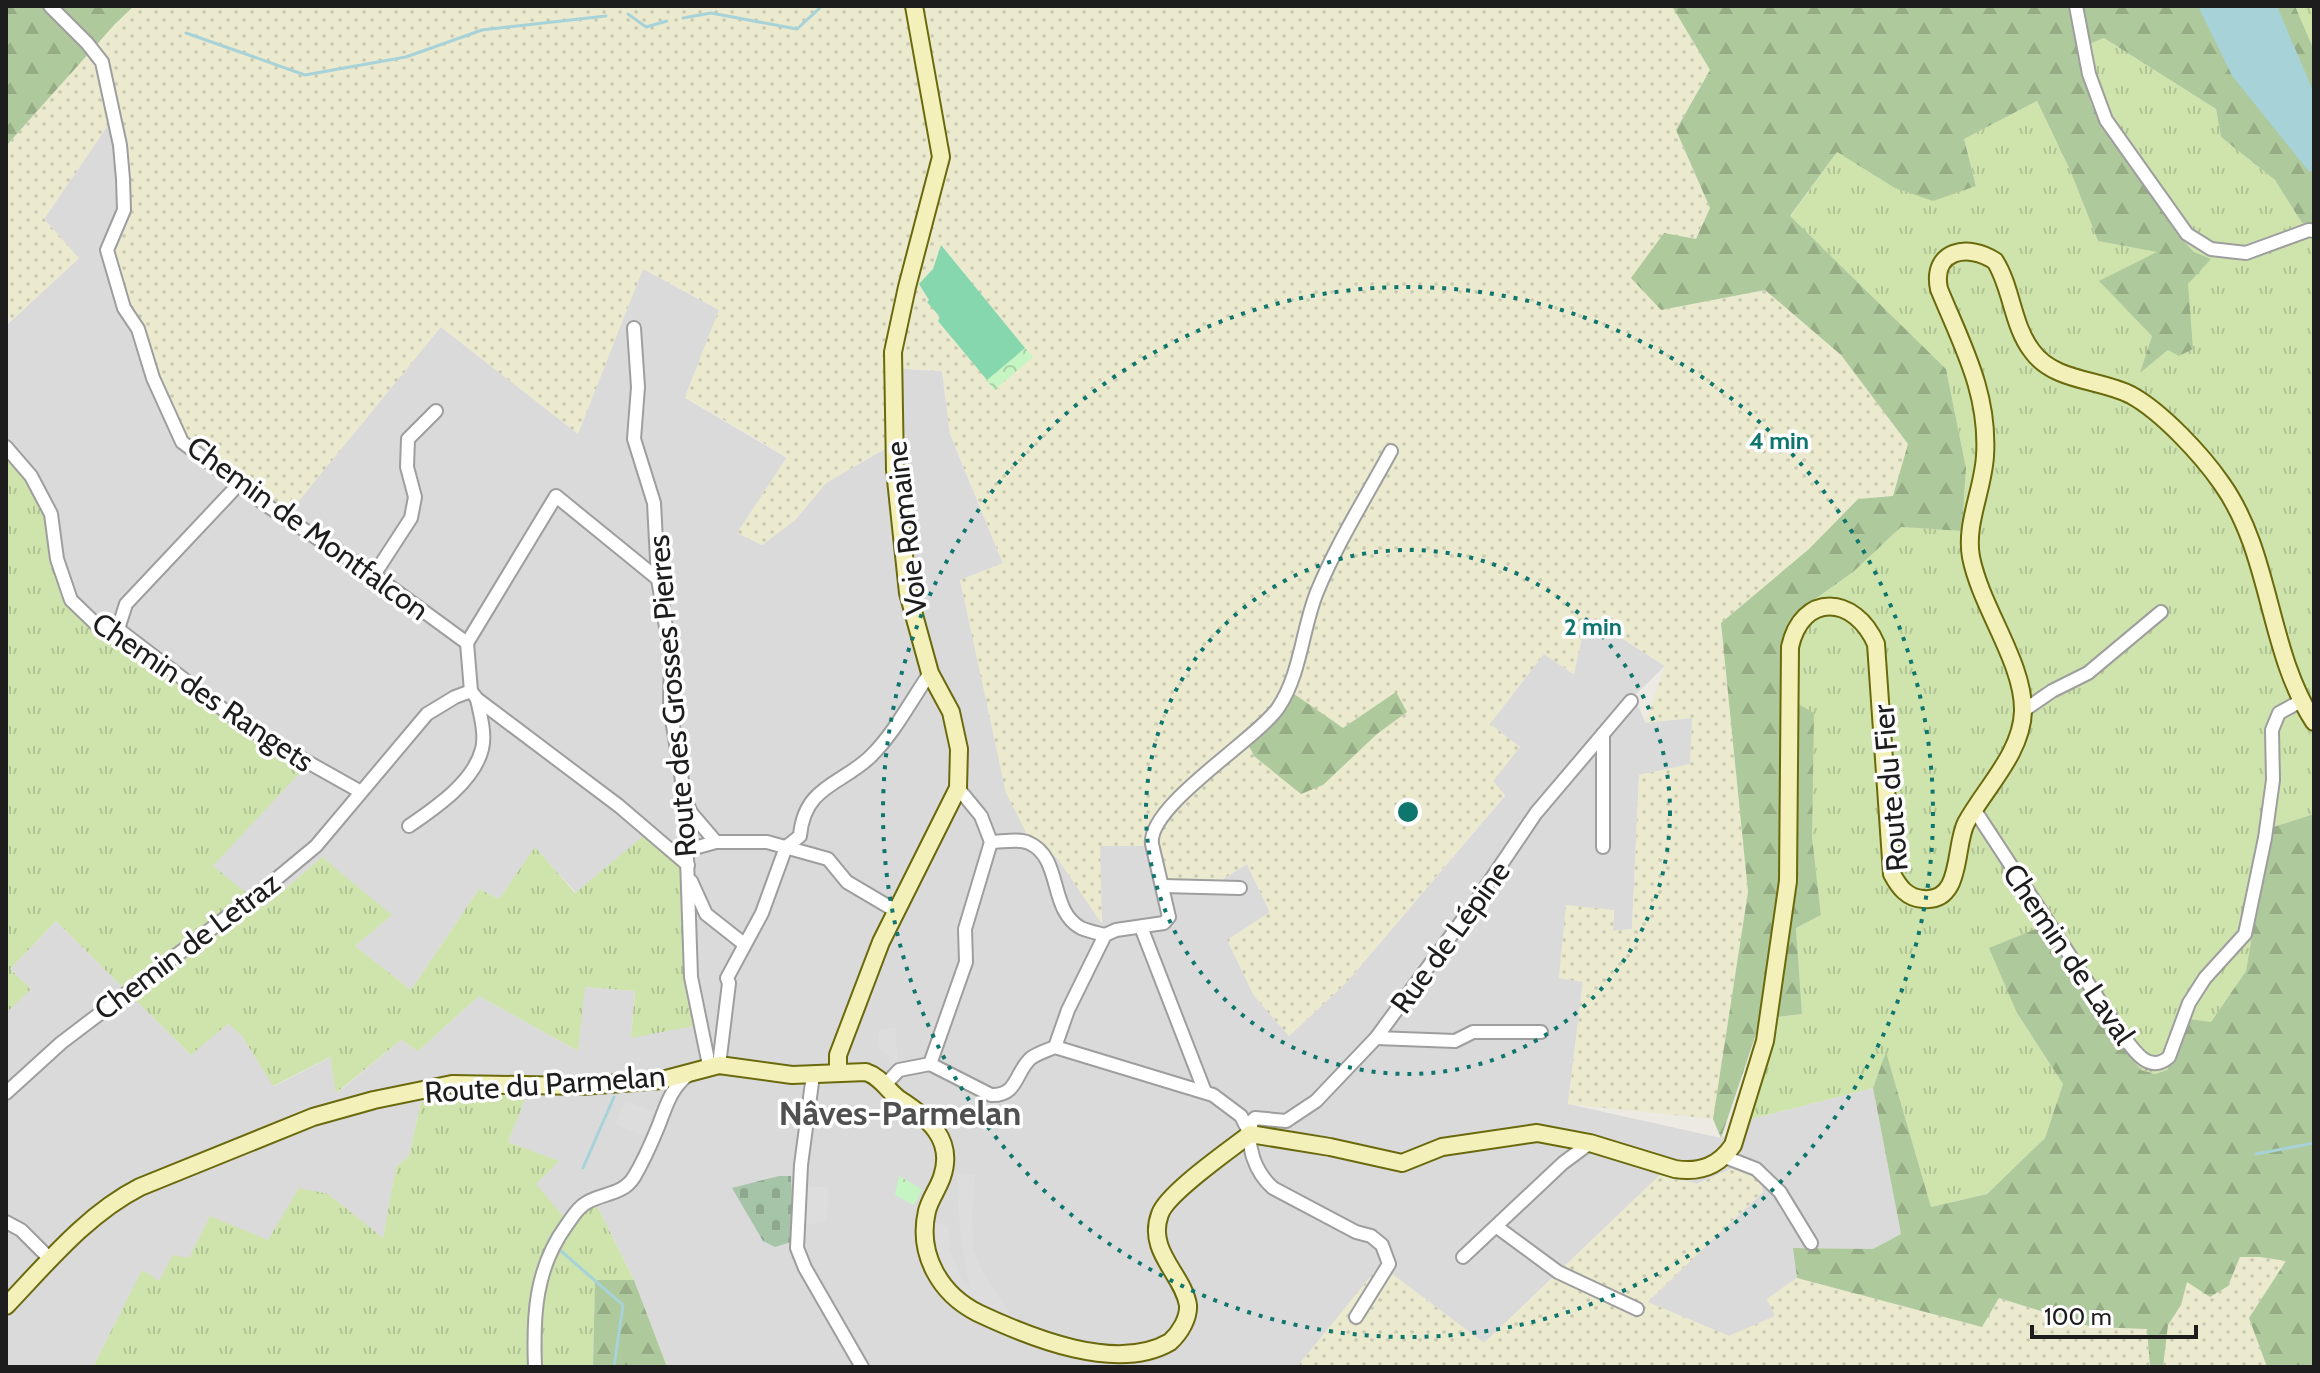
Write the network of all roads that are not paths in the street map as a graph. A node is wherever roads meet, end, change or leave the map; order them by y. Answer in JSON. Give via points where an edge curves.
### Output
{"nodes":[{"id":1,"x":50,"y":6,"type":"edge"},
{"id":2,"x":914,"y":6,"type":"edge"},
{"id":3,"x":2076,"y":6,"type":"edge"},
{"id":4,"x":2314,"y":231,"type":"edge"},
{"id":5,"x":634,"y":328,"type":"dead end"},
{"id":6,"x":436,"y":411,"type":"dead end"},
{"id":7,"x":6,"y":447,"type":"edge"},
{"id":8,"x":1391,"y":451,"type":"dead end"},
{"id":9,"x":239,"y":484,"type":"junction"},
{"id":10,"x":374,"y":575,"type":"junction"},
{"id":11,"x":658,"y":579,"type":"junction"},
{"id":12,"x":2161,"y":612,"type":"dead end"},
{"id":13,"x":118,"y":629,"type":"junction"},
{"id":14,"x":467,"y":643,"type":"junction"},
{"id":15,"x":930,"y":673,"type":"junction"},
{"id":16,"x":474,"y":695,"type":"junction"},
{"id":17,"x":1631,"y":701,"type":"dead end"},
{"id":18,"x":2301,"y":701,"type":"junction"},
{"id":19,"x":2023,"y":711,"type":"junction"},
{"id":20,"x":2314,"y":722,"type":"edge"},
{"id":21,"x":1603,"y":734,"type":"junction"},
{"id":22,"x":958,"y":788,"type":"junction"},
{"id":23,"x":361,"y":792,"type":"junction"},
{"id":24,"x":685,"y":799,"type":"junction"},
{"id":25,"x":1974,"y":809,"type":"junction"},
{"id":26,"x":409,"y":826,"type":"dead end"},
{"id":27,"x":716,"y":842,"type":"junction"},
{"id":28,"x":991,"y":842,"type":"junction"},
{"id":29,"x":786,"y":847,"type":"junction"},
{"id":30,"x":1603,"y":847,"type":"dead end"},
{"id":31,"x":687,"y":850,"type":"junction"},
{"id":32,"x":688,"y":871,"type":"junction"},
{"id":33,"x":1163,"y":886,"type":"junction"},
{"id":34,"x":1240,"y":888,"type":"dead end"},
{"id":35,"x":896,"y":911,"type":"junction"},
{"id":36,"x":1141,"y":927,"type":"junction"},
{"id":37,"x":1105,"y":935,"type":"junction"},
{"id":38,"x":744,"y":944,"type":"junction"},
{"id":39,"x":1541,"y":1032,"type":"dead end"},
{"id":40,"x":1376,"y":1038,"type":"junction"},
{"id":41,"x":1055,"y":1047,"type":"junction"},
{"id":42,"x":930,"y":1064,"type":"junction"},
{"id":43,"x":707,"y":1067,"type":"junction"},
{"id":44,"x":838,"y":1072,"type":"junction"},
{"id":45,"x":813,"y":1075,"type":"junction"},
{"id":46,"x":885,"y":1085,"type":"junction"},
{"id":47,"x":1205,"y":1092,"type":"junction"},
{"id":48,"x":6,"y":1093,"type":"edge"},
{"id":49,"x":1250,"y":1134,"type":"junction"},
{"id":50,"x":1590,"y":1143,"type":"junction"},
{"id":51,"x":1725,"y":1157,"type":"junction"},
{"id":52,"x":6,"y":1222,"type":"edge"},
{"id":53,"x":1497,"y":1227,"type":"junction"},
{"id":54,"x":1811,"y":1243,"type":"dead end"},
{"id":55,"x":1463,"y":1257,"type":"dead end"},
{"id":56,"x":50,"y":1259,"type":"junction"},
{"id":57,"x":6,"y":1306,"type":"edge"},
{"id":58,"x":1637,"y":1309,"type":"dead end"},
{"id":59,"x":1356,"y":1317,"type":"dead end"},
{"id":60,"x":535,"y":1367,"type":"edge"},
{"id":61,"x":862,"y":1367,"type":"edge"}],
"edges":[{"from":1,"to":9,"type":"street","name":"Chemin de Montfalcon","via":[[102,62],[120,145],[124,210],[107,250],[124,308],[138,329],[182,442]]},
{"from":2,"to":15,"type":"main road","name":"Voie Romaine","via":[[941,157],[893,352],[895,470],[908,593]]},
{"from":3,"to":4,"type":"street","via":[[2089,74],[2106,120],[2187,234],[2211,249],[2246,253]]},
{"from":5,"to":11,"type":"street","name":"Route des Grosses Pierres","via":[[634,439],[651,484]]},
{"from":6,"to":10,"type":"street","via":[[408,439],[407,467],[415,497],[411,518]]},
{"from":7,"to":13,"type":"street","name":"Chemin des Rangets","via":[[31,476],[51,514],[57,559],[71,600],[98,626]]},
{"from":8,"to":33,"type":"street","via":[[1317,592],[1278,709],[1186,790],[1153,832]]},
{"from":9,"to":10,"type":"street","name":"Chemin de Montfalcon"},
{"from":9,"to":13,"type":"street","via":[[126,604]]},
{"from":10,"to":14,"type":"street","name":"Chemin de Montfalcon"},
{"from":11,"to":14,"type":"street","via":[[556,496]]},
{"from":11,"to":24,"type":"street","name":"Route des Grosses Pierres"},
{"from":12,"to":19,"type":"street","via":[[2088,673]]},
{"from":13,"to":23,"type":"street","name":"Chemin des Rangets","via":[[249,729]]},
{"from":14,"to":16,"type":"street"},
{"from":15,"to":22,"type":"main road","name":"Voie Romaine","via":[[951,712],[959,749]]},
{"from":15,"to":29,"type":"street","via":[[874,753],[820,792],[801,819],[800,836]]},
{"from":16,"to":23,"type":"street","name":"Chemin de Letraz","via":[[455,697],[427,714]]},
{"from":16,"to":26,"type":"street","via":[[483,732],[477,759],[442,803]]},
{"from":16,"to":32,"type":"street","via":[[619,806]]},
{"from":17,"to":21,"type":"street","name":"Rue de Lépine"},
{"from":18,"to":19,"type":"main road","name":"Route du Fier","via":[[2250,535],[2219,480],[2149,407],[2044,364],[2022,333],[1995,261],[1973,250],[1957,252],[1946,258],[1937,278],[1978,380],[1985,433],[1970,548],[1977,582],[2018,677]]},
{"from":18,"to":20,"type":"main road","name":"Route du Fier"},
{"from":18,"to":25,"type":"street","name":"Chemin de Laval","via":[[2279,713],[2272,730],[2273,780],[2245,934],[2189,1003],[2163,1063],[2138,1056]]},
{"from":19,"to":25,"type":"main road","name":"Route du Fier","via":[[2011,752]]},
{"from":21,"to":30,"type":"street"},
{"from":21,"to":40,"type":"street","name":"Rue de Lépine","via":[[1536,813]]},
{"from":22,"to":28,"type":"street","via":[[981,816]]},
{"from":22,"to":35,"type":"main road","name":"Voie Romaine"},
{"from":23,"to":48,"type":"street","name":"Chemin de Letraz","via":[[305,856],[61,1043]]},
{"from":24,"to":27,"type":"street"},
{"from":24,"to":31,"type":"street","name":"Route des Grosses Pierres"},
{"from":25,"to":51,"type":"main road","name":"Route du Fier","via":[[1962,830],[1952,883],[1929,900],[1905,893],[1892,874],[1876,644],[1863,621],[1841,607],[1828,606],[1802,619],[1790,647],[1788,881],[1765,1041]]},
{"from":27,"to":29,"type":"street"},
{"from":27,"to":31,"type":"street"},
{"from":28,"to":37,"type":"street","via":[[1025,841],[1039,849],[1050,864],[1067,913],[1080,928]]},
{"from":28,"to":42,"type":"street","via":[[965,929],[966,962]]},
{"from":29,"to":35,"type":"street","via":[[828,859],[847,882]]},
{"from":29,"to":38,"type":"street","via":[[770,895]]},
{"from":31,"to":32,"type":"street","name":"Route des Grosses Pierres"},
{"from":32,"to":38,"type":"street","via":[[706,914]]},
{"from":32,"to":43,"type":"street","name":"Route des Grosses Pierres","via":[[691,977]]},
{"from":33,"to":34,"type":"street"},
{"from":33,"to":36,"type":"street","via":[[1169,917]]},
{"from":35,"to":44,"type":"main road","name":"Voie Romaine","via":[[838,1055]]},
{"from":36,"to":37,"type":"street"},
{"from":36,"to":47,"type":"street"},
{"from":37,"to":41,"type":"street"},
{"from":38,"to":43,"type":"street","via":[[727,978]]},
{"from":39,"to":40,"type":"street","via":[[1473,1032],[1455,1041]]},
{"from":40,"to":49,"type":"street","name":"Rue de Lépine","via":[[1316,1101],[1286,1121],[1255,1118]]},
{"from":41,"to":42,"type":"street","via":[[1030,1059],[1012,1089],[999,1095]]},
{"from":41,"to":47,"type":"street"},
{"from":42,"to":46,"type":"street","via":[[899,1070]]},
{"from":43,"to":45,"type":"main road","name":"Route du Parmelan"},
{"from":43,"to":56,"type":"main road","name":"Route du Parmelan","via":[[662,1080],[582,1086],[452,1084],[313,1117],[118,1198]]},
{"from":43,"to":60,"type":"street","via":[[673,1089],[629,1184],[580,1207],[554,1243],[537,1291]]},
{"from":44,"to":45,"type":"main road","name":"Route du Parmelan"},
{"from":44,"to":46,"type":"main road","via":[[866,1072]]},
{"from":45,"to":61,"type":"street","via":[[797,1248]]},
{"from":46,"to":49,"type":"main road","via":[[923,1113],[941,1140],[946,1165],[931,1198],[924,1233],[942,1285],[965,1307],[1017,1332],[1068,1353],[1110,1361],[1161,1350],[1185,1323],[1188,1306],[1183,1290],[1162,1253],[1160,1213],[1184,1186]]},
{"from":47,"to":49,"type":"street","via":[[1241,1116]]},
{"from":49,"to":50,"type":"main road","via":[[1402,1163],[1442,1147],[1537,1133]]},
{"from":49,"to":59,"type":"street","via":[[1255,1166],[1273,1188],[1382,1245],[1389,1264]]},
{"from":50,"to":51,"type":"main road","via":[[1690,1171]]},
{"from":50,"to":53,"type":"street"},
{"from":51,"to":54,"type":"street","via":[[1756,1169],[1780,1192]]},
{"from":52,"to":56,"type":"street"},
{"from":53,"to":55,"type":"street"},
{"from":53,"to":58,"type":"street","via":[[1558,1272]]},
{"from":56,"to":57,"type":"main road","name":"Route du Parmelan"}]}
